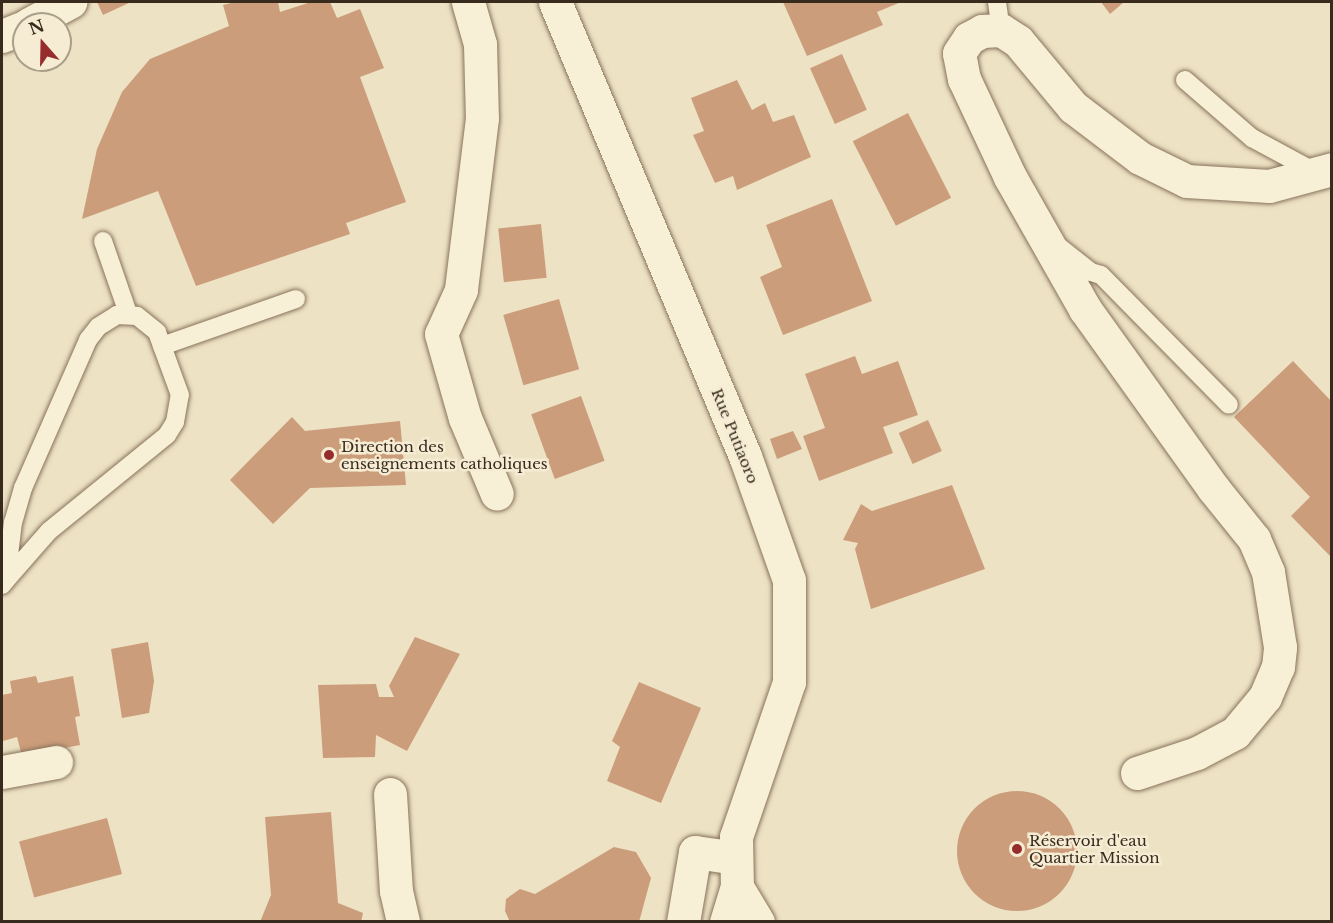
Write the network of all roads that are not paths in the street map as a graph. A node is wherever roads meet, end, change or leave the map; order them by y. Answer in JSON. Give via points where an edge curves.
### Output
{"nodes":[{"id":1,"x":70,"y":2,"type":"edge"},
{"id":2,"x":468,"y":2,"type":"edge"},
{"id":3,"x":555,"y":2,"type":"edge"},
{"id":4,"x":51,"y":12,"type":"edge"},
{"id":5,"x":999,"y":16,"type":"edge"},
{"id":6,"x":1185,"y":80,"type":"dead end"},
{"id":7,"x":1324,"y":171,"type":"edge"},
{"id":8,"x":1050,"y":240,"type":"junction"},
{"id":9,"x":103,"y":241,"type":"dead end"},
{"id":10,"x":296,"y":299,"type":"dead end"},
{"id":11,"x":128,"y":313,"type":"junction"},
{"id":12,"x":162,"y":346,"type":"junction"},
{"id":13,"x":1229,"y":405,"type":"dead end"},
{"id":14,"x":497,"y":494,"type":"dead end"},
{"id":15,"x":4,"y":582,"type":"edge"},
{"id":16,"x":56,"y":762,"type":"dead end"},
{"id":17,"x":2,"y":772,"type":"edge"},
{"id":18,"x":1137,"y":773,"type":"dead end"},
{"id":19,"x":390,"y":794,"type":"dead end"},
{"id":20,"x":736,"y":872,"type":"junction"},
{"id":21,"x":403,"y":921,"type":"edge"},
{"id":22,"x":682,"y":921,"type":"edge"},
{"id":23,"x":726,"y":921,"type":"edge"},
{"id":24,"x":758,"y":921,"type":"edge"}],
"edges":[{"from":1,"to":4,"type":"street"},
{"from":2,"to":14,"type":"street","via":[[480,44],[482,118],[461,290],[441,334],[465,418]]},
{"from":3,"to":20,"type":"street","name":"Rue Putiaoro","via":[[745,456],[789,580],[789,682],[736,837]]},
{"from":5,"to":7,"type":"street","via":[[1073,107],[1140,158],[1187,181],[1269,186]]},
{"from":5,"to":8,"type":"street","via":[[969,38],[959,52],[964,79],[1010,177]]},
{"from":6,"to":7,"type":"lane","via":[[1252,138]]},
{"from":8,"to":13,"type":"lane","via":[[1091,272],[1101,275]]},
{"from":8,"to":18,"type":"street","via":[[1092,318],[1254,539],[1268,572],[1276,615],[1278,667],[1266,697],[1248,720],[1235,733],[1197,753]]},
{"from":9,"to":11,"type":"lane"},
{"from":10,"to":12,"type":"lane"},
{"from":11,"to":12,"type":"lane","via":[[147,322],[157,332]]},
{"from":11,"to":15,"type":"lane","via":[[108,319],[88,340],[23,489]]},
{"from":12,"to":15,"type":"lane","via":[[180,395],[179,411],[167,435],[49,531]]},
{"from":16,"to":17,"type":"street"},
{"from":19,"to":21,"type":"street","via":[[396,891]]},
{"from":20,"to":22,"type":"street","via":[[695,852]]},
{"from":20,"to":23,"type":"street","name":"Rue Putiaoro"},
{"from":20,"to":24,"type":"street"}]}
